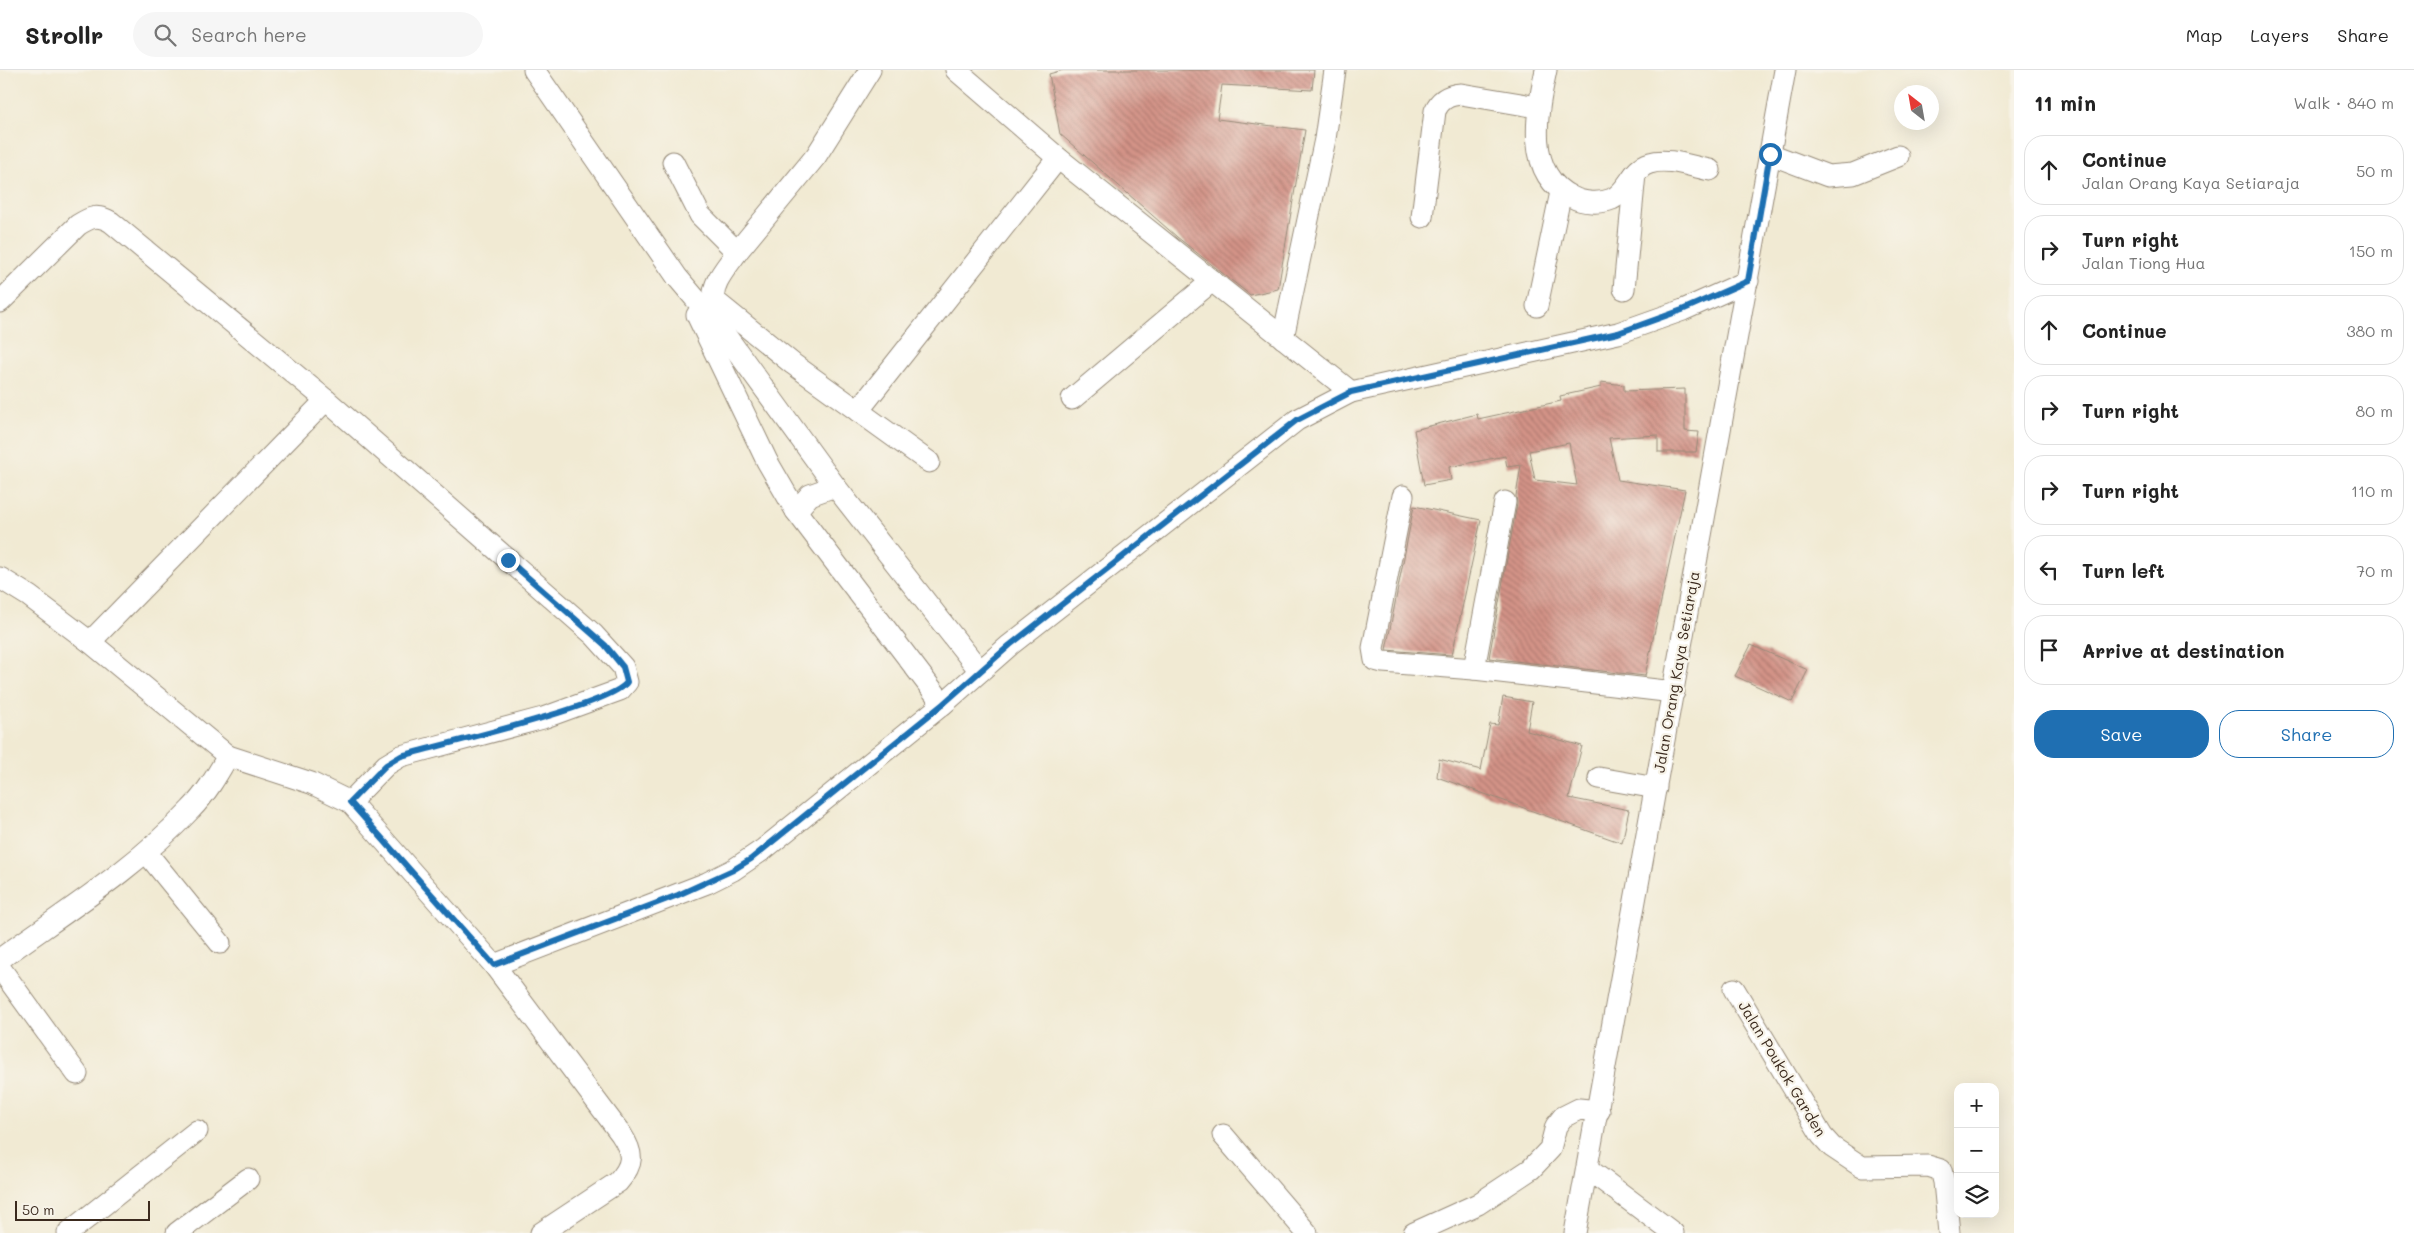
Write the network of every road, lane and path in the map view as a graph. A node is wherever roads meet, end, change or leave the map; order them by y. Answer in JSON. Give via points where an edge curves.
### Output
{"nodes":[{"id":1,"x":534,"y":70,"type":"edge"},
{"id":2,"x":870,"y":70,"type":"edge"},
{"id":3,"x":956,"y":70,"type":"edge"},
{"id":4,"x":1336,"y":70,"type":"edge"},
{"id":5,"x":1546,"y":70,"type":"edge"},
{"id":6,"x":1786,"y":70,"type":"edge"},
{"id":7,"x":1538,"y":107,"type":"junction"},
{"id":8,"x":1770,"y":154,"type":"junction"},
{"id":9,"x":1898,"y":156,"type":"dead end"},
{"id":10,"x":1058,"y":158,"type":"junction"},
{"id":11,"x":673,"y":162,"type":"dead end"},
{"id":12,"x":1710,"y":170,"type":"dead end"},
{"id":13,"x":1635,"y":174,"type":"junction"},
{"id":14,"x":1560,"y":192,"type":"junction"},
{"id":15,"x":1422,"y":217,"type":"dead end"},
{"id":16,"x":737,"y":252,"type":"junction"},
{"id":17,"x":677,"y":277,"type":"junction"},
{"id":18,"x":1212,"y":281,"type":"junction"},
{"id":19,"x":1748,"y":281,"type":"junction"},
{"id":20,"x":1624,"y":289,"type":"dead end"},
{"id":21,"x":0,"y":302,"type":"edge"},
{"id":22,"x":1537,"y":306,"type":"dead end"},
{"id":23,"x":1283,"y":338,"type":"junction"},
{"id":24,"x":1351,"y":392,"type":"junction"},
{"id":25,"x":1072,"y":399,"type":"dead end"},
{"id":26,"x":326,"y":400,"type":"junction"},
{"id":27,"x":858,"y":411,"type":"junction"},
{"id":28,"x":929,"y":462,"type":"dead end"},
{"id":29,"x":835,"y":486,"type":"junction"},
{"id":30,"x":1403,"y":496,"type":"dead end"},
{"id":31,"x":1505,"y":502,"type":"dead end"},
{"id":32,"x":796,"y":511,"type":"junction"},
{"id":33,"x":0,"y":578,"type":"edge"},
{"id":34,"x":90,"y":642,"type":"junction"},
{"id":35,"x":1474,"y":669,"type":"junction"},
{"id":36,"x":980,"y":671,"type":"junction"},
{"id":37,"x":1674,"y":692,"type":"junction"},
{"id":38,"x":943,"y":704,"type":"junction"},
{"id":39,"x":228,"y":756,"type":"junction"},
{"id":40,"x":1599,"y":778,"type":"dead end"},
{"id":41,"x":1656,"y":788,"type":"junction"},
{"id":42,"x":350,"y":802,"type":"junction"},
{"id":43,"x":146,"y":852,"type":"junction"},
{"id":44,"x":220,"y":943,"type":"dead end"},
{"id":45,"x":0,"y":959,"type":"edge"},
{"id":46,"x":494,"y":965,"type":"junction"},
{"id":47,"x":0,"y":968,"type":"edge"},
{"id":48,"x":1734,"y":989,"type":"dead end"},
{"id":49,"x":77,"y":1074,"type":"dead end"},
{"id":50,"x":1599,"y":1111,"type":"junction"},
{"id":51,"x":197,"y":1131,"type":"dead end"},
{"id":52,"x":1223,"y":1135,"type":"dead end"},
{"id":53,"x":1588,"y":1169,"type":"junction"},
{"id":54,"x":248,"y":1179,"type":"dead end"},
{"id":55,"x":1429,"y":1230,"type":"edge"},
{"id":56,"x":68,"y":1233,"type":"edge"},
{"id":57,"x":177,"y":1233,"type":"edge"},
{"id":58,"x":541,"y":1233,"type":"edge"},
{"id":59,"x":1307,"y":1233,"type":"edge"},
{"id":60,"x":1575,"y":1233,"type":"edge"},
{"id":61,"x":1673,"y":1233,"type":"edge"},
{"id":62,"x":1949,"y":1233,"type":"edge"}],
"edges":[{"from":1,"to":17,"type":"street"},
{"from":2,"to":16,"type":"street","via":[[816,156]]},
{"from":3,"to":10,"type":"street"},
{"from":4,"to":23,"type":"street","via":[[1325,139]]},
{"from":5,"to":7,"type":"street"},
{"from":6,"to":8,"type":"street","name":"Jalan Orang Kaya Setiaraja"},
{"from":7,"to":14,"type":"street","via":[[1538,152],[1550,180]]},
{"from":7,"to":15,"type":"street","via":[[1461,94],[1443,99],[1435,112]]},
{"from":8,"to":9,"type":"street","via":[[1828,176],[1853,174]]},
{"from":8,"to":19,"type":"street","name":"Jalan Orang Kaya Setiaraja"},
{"from":10,"to":18,"type":"street"},
{"from":10,"to":27,"type":"street"},
{"from":11,"to":16,"type":"street","via":[[700,215]]},
{"from":12,"to":13,"type":"street","via":[[1659,161],[1642,167]]},
{"from":13,"to":14,"type":"street","via":[[1620,194],[1612,199],[1579,201]]},
{"from":13,"to":20,"type":"street"},
{"from":14,"to":22,"type":"street"},
{"from":16,"to":27,"type":"street","via":[[716,284],[715,302]]},
{"from":17,"to":29,"type":"street","via":[[721,329]]},
{"from":17,"to":32,"type":"street","via":[[713,344],[767,461]]},
{"from":18,"to":23,"type":"street"},
{"from":18,"to":25,"type":"street"},
{"from":19,"to":24,"type":"street","via":[[1618,333]]},
{"from":19,"to":37,"type":"street","name":"Jalan Orang Kaya Setiaraja"},
{"from":21,"to":26,"type":"street","via":[[78,226],[93,216],[100,216],[121,229]]},
{"from":23,"to":24,"type":"street"},
{"from":24,"to":36,"type":"street","via":[[1297,420]]},
{"from":26,"to":34,"type":"street"},
{"from":26,"to":42,"type":"street","via":[[605,645],[623,667],[627,682],[620,690],[582,705],[401,756],[386,765]]},
{"from":27,"to":28,"type":"street"},
{"from":29,"to":32,"type":"street","via":[[810,495]]},
{"from":29,"to":36,"type":"street"},
{"from":30,"to":35,"type":"street","via":[[1373,655],[1375,660]]},
{"from":31,"to":35,"type":"street"},
{"from":32,"to":38,"type":"street"},
{"from":33,"to":34,"type":"street"},
{"from":34,"to":39,"type":"street"},
{"from":35,"to":37,"type":"street"},
{"from":36,"to":38,"type":"street"},
{"from":37,"to":41,"type":"street","name":"Jalan Orang Kaya Setiaraja"},
{"from":38,"to":46,"type":"street","via":[[764,849],[733,870],[678,895]]},
{"from":39,"to":42,"type":"street","via":[[311,783]]},
{"from":39,"to":43,"type":"street","via":[[192,809]]},
{"from":40,"to":41,"type":"street"},
{"from":41,"to":50,"type":"street","name":"Jalan Orang Kaya Setiaraja"},
{"from":42,"to":46,"type":"street"},
{"from":43,"to":44,"type":"street"},
{"from":43,"to":45,"type":"street"},
{"from":46,"to":58,"type":"street","via":[[621,1134],[632,1161],[618,1182]]},
{"from":47,"to":49,"type":"street"},
{"from":48,"to":62,"type":"street","name":"Jalan Poukok Garden","via":[[1822,1136],[1832,1147],[1855,1164],[1868,1168],[1928,1166],[1941,1170]]},
{"from":50,"to":53,"type":"street","name":"Jalan Orang Kaya Setiaraja"},
{"from":50,"to":55,"type":"street","via":[[1579,1109],[1563,1116],[1556,1126],[1550,1149],[1531,1169],[1478,1204]]},
{"from":51,"to":56,"type":"street"},
{"from":52,"to":59,"type":"street"},
{"from":53,"to":60,"type":"street","name":"Jalan Orang Kaya Setiaraja"},
{"from":53,"to":61,"type":"street"},
{"from":54,"to":57,"type":"street"}]}
